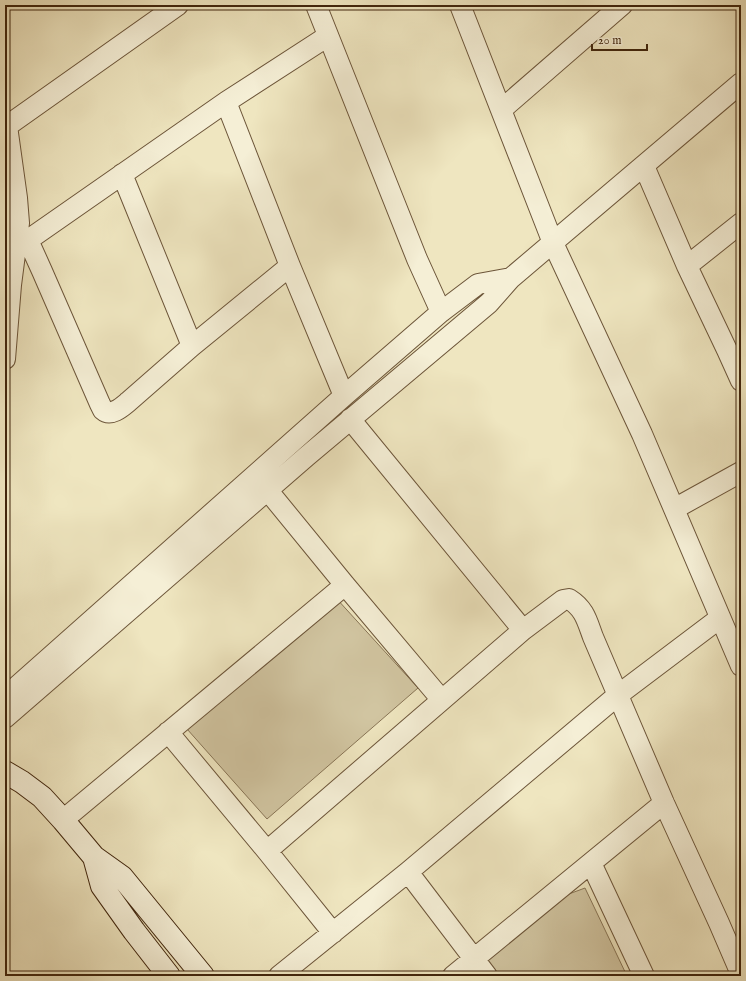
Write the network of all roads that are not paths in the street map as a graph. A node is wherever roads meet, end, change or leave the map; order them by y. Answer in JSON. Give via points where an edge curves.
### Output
{"nodes":[{"id":1,"x":178,"y":5,"type":"edge"},
{"id":2,"x":316,"y":5,"type":"edge"},
{"id":3,"x":460,"y":5,"type":"edge"},
{"id":4,"x":622,"y":5,"type":"edge"},
{"id":5,"x":604,"y":12,"type":"edge"},
{"id":6,"x":328,"y":36,"type":"junction"},
{"id":7,"x":741,"y":83,"type":"edge"},
{"id":8,"x":226,"y":102,"type":"junction"},
{"id":9,"x":501,"y":110,"type":"junction"},
{"id":10,"x":6,"y":123,"type":"edge"},
{"id":11,"x":644,"y":166,"type":"junction"},
{"id":12,"x":122,"y":174,"type":"junction"},
{"id":13,"x":741,"y":222,"type":"edge"},
{"id":14,"x":22,"y":239,"type":"junction"},
{"id":15,"x":553,"y":243,"type":"junction"},
{"id":16,"x":290,"y":266,"type":"junction"},
{"id":17,"x":687,"y":266,"type":"junction"},
{"id":18,"x":511,"y":278,"type":"junction"},
{"id":19,"x":441,"y":312,"type":"junction"},
{"id":20,"x":734,"y":344,"type":"edge"},
{"id":21,"x":192,"y":346,"type":"junction"},
{"id":22,"x":5,"y":359,"type":"edge"},
{"id":23,"x":741,"y":381,"type":"edge"},
{"id":24,"x":344,"y":396,"type":"junction"},
{"id":25,"x":350,"y":419,"type":"junction"},
{"id":26,"x":741,"y":472,"type":"edge"},
{"id":27,"x":255,"y":475,"type":"junction"},
{"id":28,"x":268,"y":491,"type":"junction"},
{"id":29,"x":674,"y":509,"type":"junction"},
{"id":30,"x":345,"y":585,"type":"junction"},
{"id":31,"x":720,"y":618,"type":"junction"},
{"id":32,"x":523,"y":630,"type":"junction"},
{"id":33,"x":741,"y":666,"type":"edge"},
{"id":34,"x":618,"y":695,"type":"junction"},
{"id":35,"x":5,"y":697,"type":"edge"},
{"id":36,"x":441,"y":700,"type":"junction"},
{"id":37,"x":6,"y":716,"type":"edge"},
{"id":38,"x":168,"y":732,"type":"junction"},
{"id":39,"x":5,"y":772,"type":"edge"},
{"id":40,"x":664,"y":803,"type":"junction"},
{"id":41,"x":63,"y":820,"type":"junction"},
{"id":42,"x":267,"y":851,"type":"junction"},
{"id":43,"x":94,"y":857,"type":"junction"},
{"id":44,"x":591,"y":863,"type":"junction"},
{"id":45,"x":408,"y":872,"type":"junction"},
{"id":46,"x":333,"y":933,"type":"junction"},
{"id":47,"x":474,"y":959,"type":"junction"},
{"id":48,"x":741,"y":974,"type":"edge"},
{"id":49,"x":169,"y":976,"type":"edge"},
{"id":50,"x":203,"y":976,"type":"edge"},
{"id":51,"x":279,"y":976,"type":"edge"},
{"id":52,"x":453,"y":976,"type":"edge"},
{"id":53,"x":487,"y":976,"type":"edge"},
{"id":54,"x":644,"y":976,"type":"edge"}],
"edges":[{"from":1,"to":10,"type":"street"},
{"from":2,"to":6,"type":"street"},
{"from":3,"to":9,"type":"street"},
{"from":4,"to":5,"type":"street"},
{"from":5,"to":9,"type":"street"},
{"from":6,"to":8,"type":"street"},
{"from":6,"to":19,"type":"street","via":[[417,259]]},
{"from":7,"to":11,"type":"street"},
{"from":8,"to":12,"type":"street"},
{"from":8,"to":16,"type":"street"},
{"from":9,"to":15,"type":"street"},
{"from":10,"to":14,"type":"street"},
{"from":11,"to":15,"type":"street"},
{"from":11,"to":17,"type":"street"},
{"from":12,"to":14,"type":"street"},
{"from":12,"to":21,"type":"street"},
{"from":13,"to":17,"type":"street"},
{"from":14,"to":21,"type":"street","via":[[42,271],[105,412],[118,410]]},
{"from":14,"to":22,"type":"street","via":[[11,285]]},
{"from":15,"to":18,"type":"street"},
{"from":15,"to":29,"type":"street","via":[[639,427]]},
{"from":16,"to":21,"type":"street"},
{"from":16,"to":24,"type":"street"},
{"from":17,"to":20,"type":"street"},
{"from":18,"to":19,"type":"street","via":[[478,284]]},
{"from":18,"to":25,"type":"street","via":[[489,304]]},
{"from":19,"to":24,"type":"street"},
{"from":20,"to":23,"type":"street"},
{"from":24,"to":27,"type":"street"},
{"from":25,"to":28,"type":"street"},
{"from":25,"to":32,"type":"street"},
{"from":26,"to":29,"type":"street"},
{"from":27,"to":28,"type":"street"},
{"from":27,"to":35,"type":"street"},
{"from":28,"to":30,"type":"street"},
{"from":28,"to":37,"type":"street"},
{"from":29,"to":31,"type":"street"},
{"from":30,"to":36,"type":"street"},
{"from":30,"to":38,"type":"street"},
{"from":31,"to":33,"type":"street"},
{"from":31,"to":34,"type":"street"},
{"from":32,"to":34,"type":"street","via":[[563,600],[569,599],[574,602],[587,621]]},
{"from":32,"to":36,"type":"street"},
{"from":34,"to":40,"type":"street"},
{"from":34,"to":45,"type":"street"},
{"from":36,"to":42,"type":"street"},
{"from":38,"to":41,"type":"street"},
{"from":38,"to":42,"type":"street"},
{"from":39,"to":41,"type":"street","via":[[42,797]]},
{"from":40,"to":44,"type":"street"},
{"from":40,"to":48,"type":"street"},
{"from":41,"to":43,"type":"street"},
{"from":42,"to":46,"type":"street"},
{"from":43,"to":49,"type":"street","via":[[102,886]]},
{"from":43,"to":50,"type":"street","via":[[122,877]]},
{"from":44,"to":47,"type":"street"},
{"from":44,"to":54,"type":"street"},
{"from":45,"to":46,"type":"street"},
{"from":45,"to":47,"type":"street"},
{"from":46,"to":51,"type":"street"},
{"from":47,"to":52,"type":"street"},
{"from":47,"to":53,"type":"street"}]}
